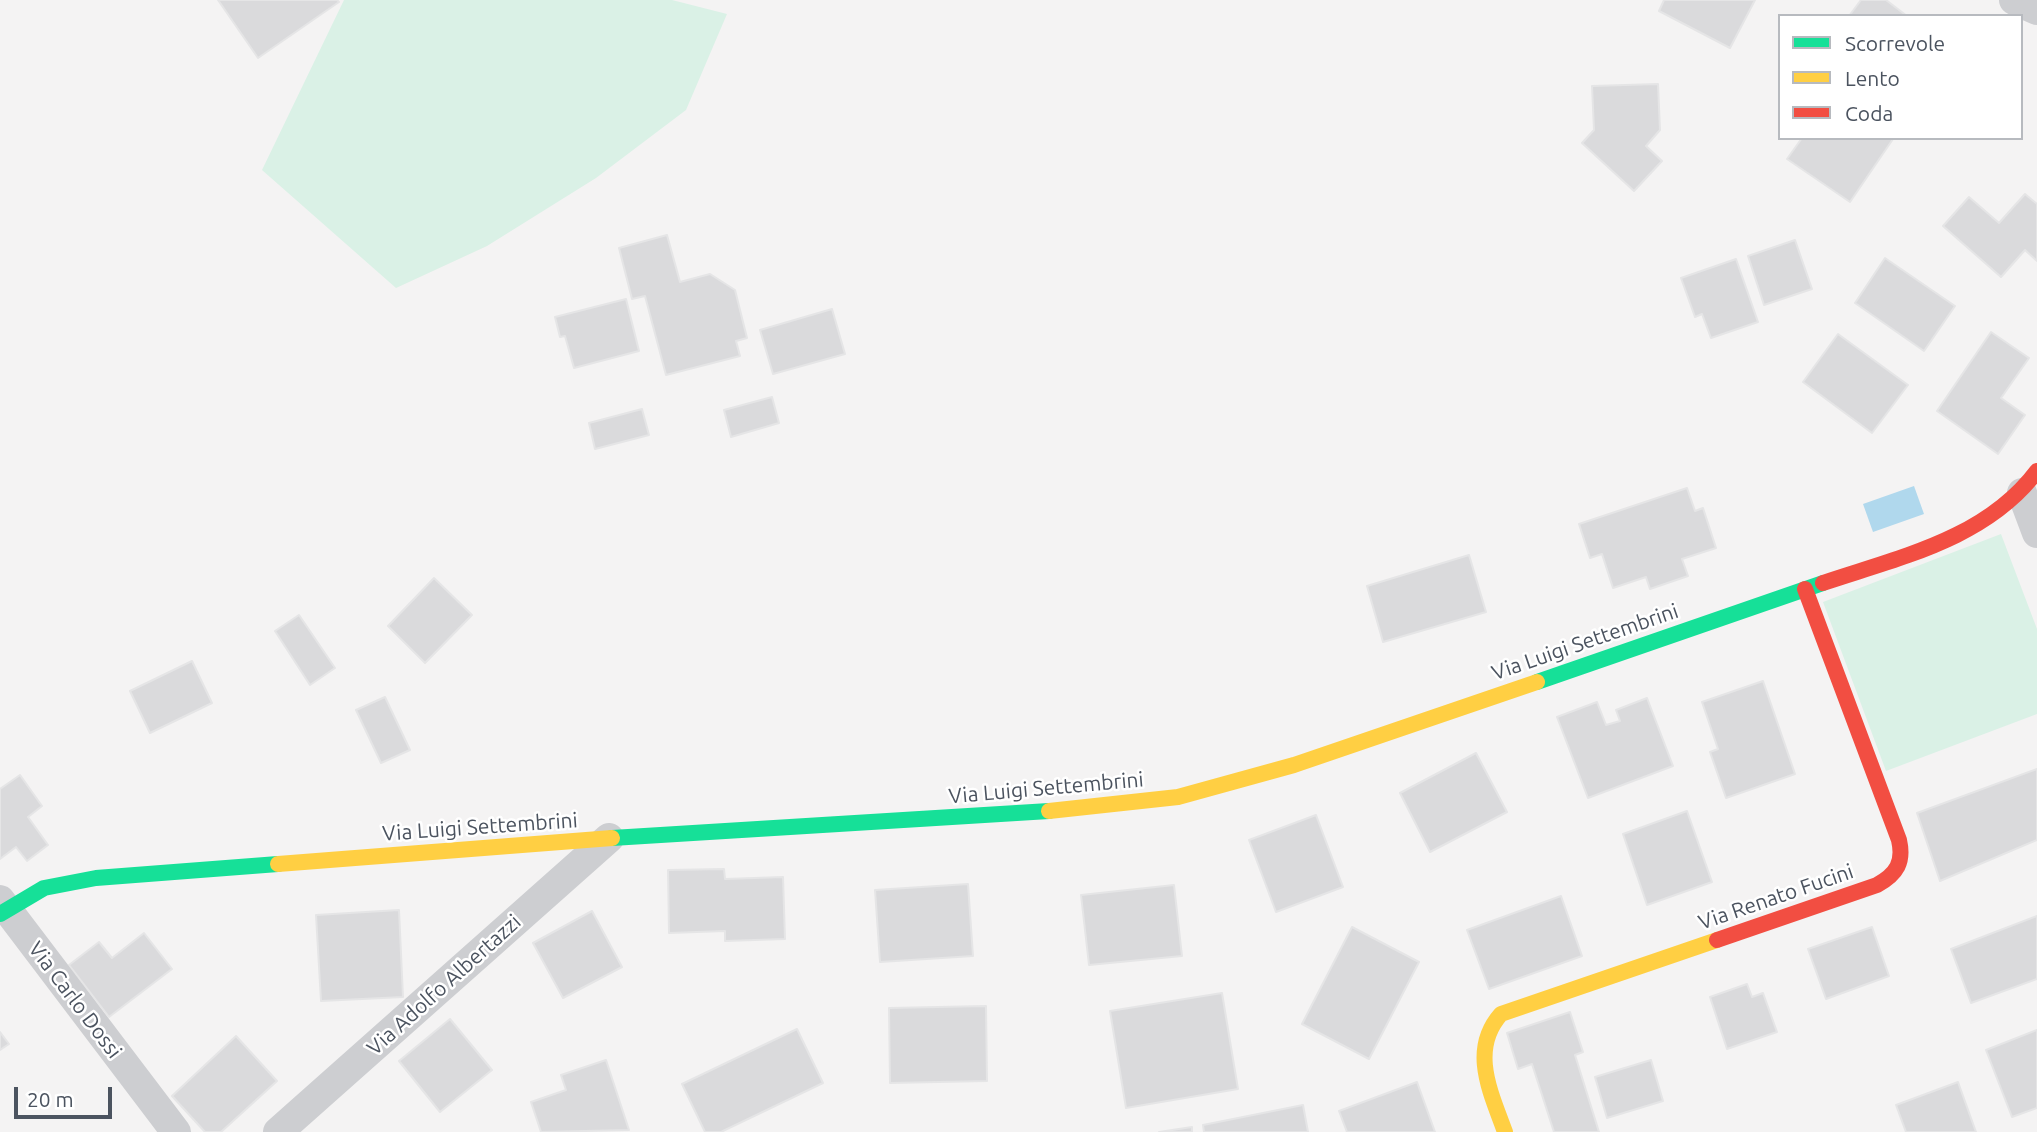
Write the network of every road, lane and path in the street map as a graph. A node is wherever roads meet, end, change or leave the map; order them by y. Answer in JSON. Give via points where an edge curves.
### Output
{"nodes":[{"id":1,"x":2014,"y":0,"type":"edge"},
{"id":2,"x":2037,"y":10,"type":"edge"},
{"id":3,"x":2030,"y":482,"type":"edge"},
{"id":4,"x":2037,"y":533,"type":"edge"},
{"id":5,"x":1805,"y":589,"type":"junction"},
{"id":6,"x":610,"y":838,"type":"junction"},
{"id":7,"x":2,"y":908,"type":"edge"},
{"id":8,"x":176,"y":1132,"type":"edge"},
{"id":9,"x":278,"y":1132,"type":"edge"},
{"id":10,"x":1505,"y":1132,"type":"edge"}],
"edges":[{"from":1,"to":2,"type":"street"},
{"from":3,"to":4,"type":"street"},
{"from":3,"to":5,"type":"street","name":"Via Luigi Settembrini","via":[[1998,514],[1958,534]]},
{"from":5,"to":6,"type":"street","name":"Via Luigi Settembrini","via":[[1294,765],[1178,797],[1026,813]]},
{"from":5,"to":10,"type":"street","name":"Via Renato Fucini","via":[[1899,840],[1900,869],[1877,885],[1500,1014],[1486,1031],[1482,1051]]},
{"from":6,"to":7,"type":"street","name":"Via Luigi Settembrini","via":[[96,878],[44,888]]},
{"from":6,"to":9,"type":"street","name":"Via Adolfo Albertazzi"},
{"from":7,"to":8,"type":"street","name":"Via Carlo Dossi"}]}
